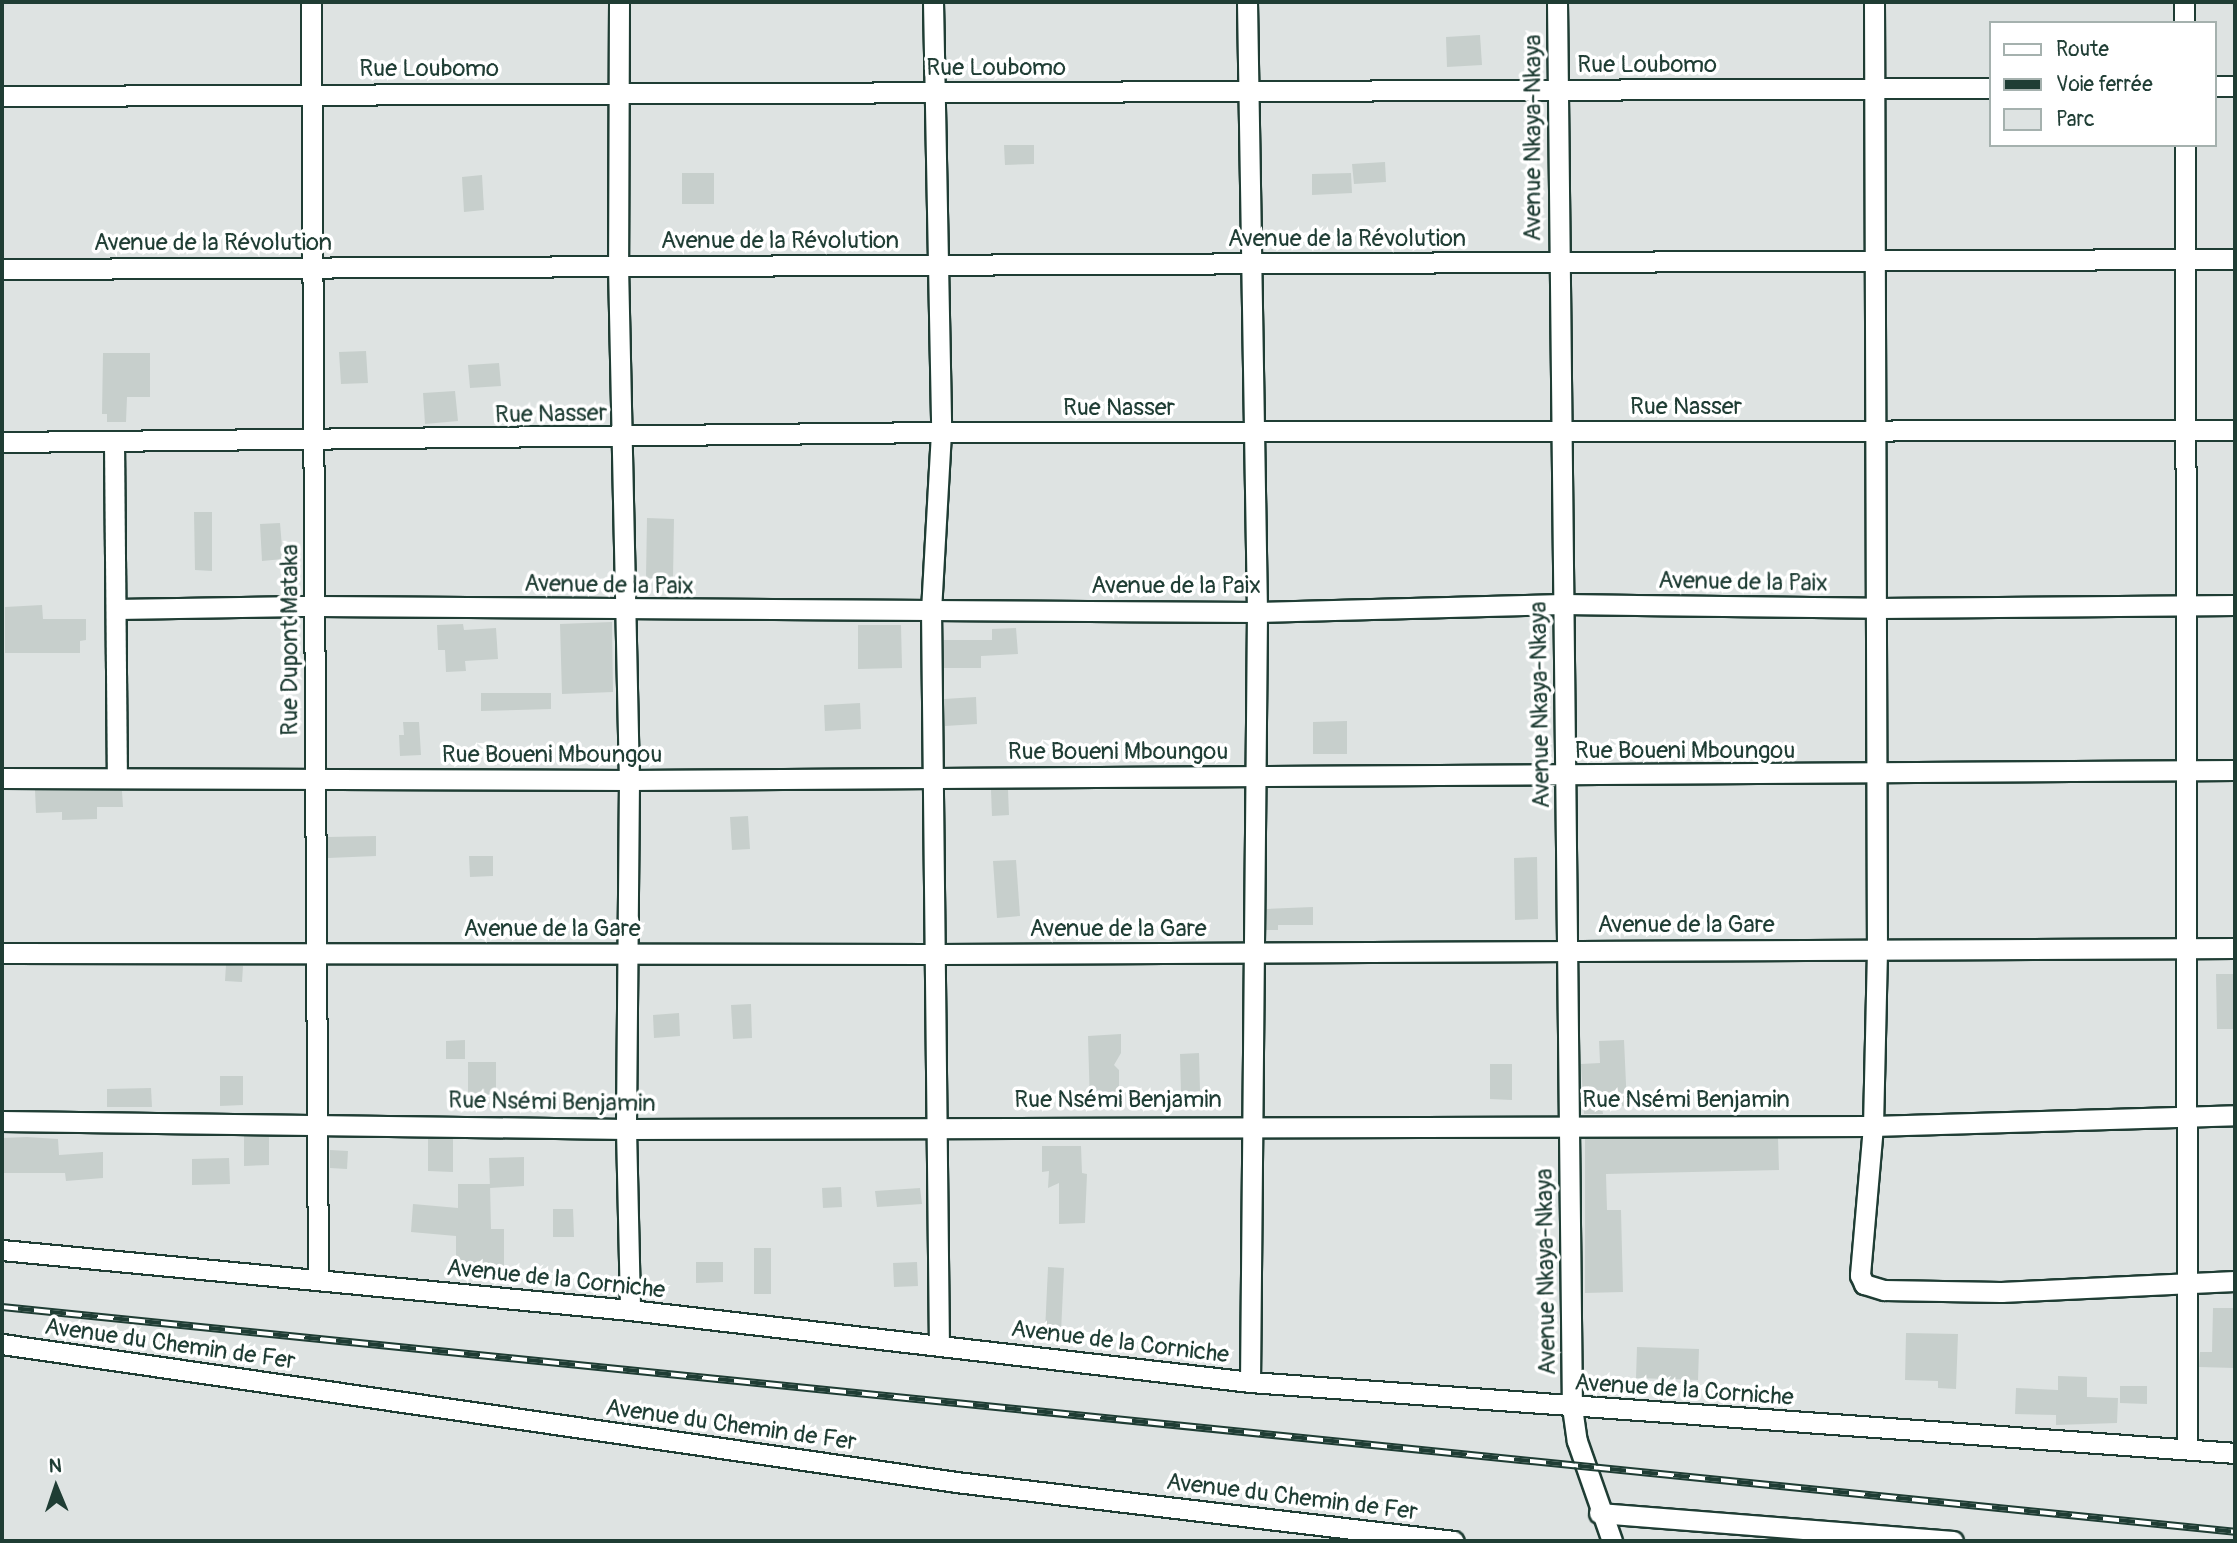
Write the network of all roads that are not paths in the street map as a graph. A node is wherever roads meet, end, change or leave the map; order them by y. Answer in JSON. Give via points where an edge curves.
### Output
{"nodes":[{"id":1,"x":311,"y":2,"type":"edge"},
{"id":2,"x":620,"y":2,"type":"edge"},
{"id":3,"x":933,"y":2,"type":"edge"},
{"id":4,"x":1247,"y":2,"type":"edge"},
{"id":5,"x":1556,"y":2,"type":"edge"},
{"id":6,"x":1874,"y":2,"type":"edge"},
{"id":7,"x":2184,"y":2,"type":"edge"},
{"id":8,"x":2184,"y":21,"type":"edge"},
{"id":9,"x":2216,"y":86,"type":"edge"},
{"id":10,"x":2235,"y":86,"type":"edge"},
{"id":11,"x":1988,"y":88,"type":"edge"},
{"id":12,"x":1557,"y":89,"type":"junction"},
{"id":13,"x":1875,"y":89,"type":"junction"},
{"id":14,"x":1249,"y":91,"type":"junction"},
{"id":15,"x":618,"y":93,"type":"junction"},
{"id":16,"x":934,"y":93,"type":"junction"},
{"id":17,"x":311,"y":94,"type":"junction"},
{"id":18,"x":2,"y":96,"type":"edge"},
{"id":19,"x":2185,"y":147,"type":"edge"},
{"id":20,"x":2187,"y":259,"type":"junction"},
{"id":21,"x":2235,"y":259,"type":"edge"},
{"id":22,"x":1876,"y":261,"type":"junction"},
{"id":23,"x":1249,"y":263,"type":"junction"},
{"id":24,"x":1558,"y":263,"type":"junction"},
{"id":25,"x":618,"y":265,"type":"junction"},
{"id":26,"x":936,"y":266,"type":"junction"},
{"id":27,"x":311,"y":267,"type":"junction"},
{"id":28,"x":2,"y":268,"type":"edge"},
{"id":29,"x":2186,"y":430,"type":"junction"},
{"id":30,"x":2235,"y":430,"type":"edge"},
{"id":31,"x":1562,"y":431,"type":"junction"},
{"id":32,"x":941,"y":432,"type":"junction"},
{"id":33,"x":1256,"y":433,"type":"junction"},
{"id":34,"x":1876,"y":433,"type":"junction"},
{"id":35,"x":625,"y":438,"type":"junction"},
{"id":36,"x":312,"y":441,"type":"junction"},
{"id":37,"x":2,"y":442,"type":"edge"},
{"id":38,"x":114,"y":442,"type":"junction"},
{"id":39,"x":1563,"y":604,"type":"junction"},
{"id":40,"x":2235,"y":604,"type":"edge"},
{"id":41,"x":2187,"y":605,"type":"junction"},
{"id":42,"x":318,"y":606,"type":"junction"},
{"id":43,"x":1878,"y":608,"type":"junction"},
{"id":44,"x":116,"y":609,"type":"junction"},
{"id":45,"x":931,"y":609,"type":"junction"},
{"id":46,"x":627,"y":610,"type":"junction"},
{"id":47,"x":1257,"y":611,"type":"junction"},
{"id":48,"x":2184,"y":770,"type":"junction"},
{"id":49,"x":2235,"y":770,"type":"edge"},
{"id":50,"x":1878,"y":774,"type":"junction"},
{"id":51,"x":1253,"y":776,"type":"junction"},
{"id":52,"x":1565,"y":777,"type":"junction"},
{"id":53,"x":2,"y":778,"type":"edge"},
{"id":54,"x":117,"y":778,"type":"junction"},
{"id":55,"x":313,"y":778,"type":"junction"},
{"id":56,"x":935,"y":778,"type":"junction"},
{"id":57,"x":629,"y":780,"type":"junction"},
{"id":58,"x":2188,"y":948,"type":"junction"},
{"id":59,"x":2235,"y":948,"type":"edge"},
{"id":60,"x":1567,"y":949,"type":"junction"},
{"id":61,"x":1877,"y":950,"type":"junction"},
{"id":62,"x":317,"y":952,"type":"junction"},
{"id":63,"x":1253,"y":952,"type":"junction"},
{"id":64,"x":2,"y":953,"type":"edge"},
{"id":65,"x":628,"y":954,"type":"junction"},
{"id":66,"x":937,"y":954,"type":"junction"},
{"id":67,"x":2186,"y":1114,"type":"junction"},
{"id":68,"x":2235,"y":1115,"type":"edge"},
{"id":69,"x":2,"y":1121,"type":"edge"},
{"id":70,"x":316,"y":1122,"type":"junction"},
{"id":71,"x":1251,"y":1124,"type":"junction"},
{"id":72,"x":939,"y":1125,"type":"junction"},
{"id":73,"x":1569,"y":1125,"type":"junction"},
{"id":74,"x":1873,"y":1126,"type":"junction"},
{"id":75,"x":626,"y":1129,"type":"junction"},
{"id":76,"x":2,"y":1250,"type":"edge"},
{"id":77,"x":318,"y":1279,"type":"junction"},
{"id":78,"x":2187,"y":1280,"type":"junction"},
{"id":79,"x":2235,"y":1281,"type":"edge"},
{"id":80,"x":630,"y":1310,"type":"junction"},
{"id":81,"x":2,"y":1344,"type":"edge"},
{"id":82,"x":939,"y":1345,"type":"junction"},
{"id":83,"x":1250,"y":1382,"type":"junction"},
{"id":84,"x":1572,"y":1407,"type":"junction"},
{"id":85,"x":2186,"y":1449,"type":"junction"},
{"id":86,"x":2235,"y":1453,"type":"edge"},
{"id":87,"x":1599,"y":1513,"type":"junction"},
{"id":88,"x":1454,"y":1541,"type":"edge"},
{"id":89,"x":1612,"y":1541,"type":"edge"},
{"id":90,"x":1953,"y":1541,"type":"edge"}],
"edges":[{"from":1,"to":17,"type":"street","name":"Rue Dupont Mataka"},
{"from":2,"to":15,"type":"street"},
{"from":3,"to":16,"type":"street"},
{"from":4,"to":14,"type":"street"},
{"from":5,"to":12,"type":"street","name":"Avenue Nkaya-Nkaya"},
{"from":6,"to":13,"type":"street"},
{"from":7,"to":8,"type":"street"},
{"from":9,"to":10,"type":"street"},
{"from":11,"to":13,"type":"street","name":"Rue Loubomo"},
{"from":12,"to":13,"type":"street","name":"Rue Loubomo"},
{"from":12,"to":14,"type":"street","name":"Rue Loubomo"},
{"from":12,"to":24,"type":"street","name":"Avenue Nkaya-Nkaya"},
{"from":13,"to":22,"type":"street"},
{"from":14,"to":16,"type":"street","name":"Rue Loubomo"},
{"from":14,"to":23,"type":"street"},
{"from":15,"to":16,"type":"street","name":"Rue Loubomo"},
{"from":15,"to":17,"type":"street","name":"Rue Loubomo"},
{"from":15,"to":25,"type":"street"},
{"from":16,"to":26,"type":"street"},
{"from":17,"to":18,"type":"street","name":"Rue Loubomo"},
{"from":17,"to":27,"type":"street","name":"Rue Dupont Mataka"},
{"from":19,"to":20,"type":"street"},
{"from":20,"to":21,"type":"street","name":"Avenue de la Révolution"},
{"from":20,"to":22,"type":"street","name":"Avenue de la Révolution"},
{"from":20,"to":29,"type":"street"},
{"from":22,"to":24,"type":"street","name":"Avenue de la Révolution"},
{"from":22,"to":34,"type":"street"},
{"from":23,"to":24,"type":"street","name":"Avenue de la Révolution"},
{"from":23,"to":26,"type":"street","name":"Avenue de la Révolution"},
{"from":23,"to":33,"type":"street"},
{"from":24,"to":31,"type":"street","name":"Avenue Nkaya-Nkaya"},
{"from":25,"to":26,"type":"street","name":"Avenue de la Révolution"},
{"from":25,"to":27,"type":"street","name":"Avenue de la Révolution"},
{"from":25,"to":35,"type":"street"},
{"from":26,"to":32,"type":"street"},
{"from":27,"to":28,"type":"street","name":"Avenue de la Révolution"},
{"from":27,"to":36,"type":"street","name":"Rue Dupont Mataka"},
{"from":29,"to":30,"type":"street","name":"Rue Nasser"},
{"from":29,"to":34,"type":"street","name":"Rue Nasser"},
{"from":29,"to":41,"type":"street"},
{"from":31,"to":33,"type":"street","name":"Rue Nasser"},
{"from":31,"to":34,"type":"street","name":"Rue Nasser"},
{"from":31,"to":39,"type":"street","name":"Avenue Nkaya-Nkaya"},
{"from":32,"to":33,"type":"street","name":"Rue Nasser"},
{"from":32,"to":35,"type":"street","name":"Rue Nasser"},
{"from":32,"to":45,"type":"street"},
{"from":33,"to":47,"type":"street"},
{"from":34,"to":43,"type":"street"},
{"from":35,"to":36,"type":"street","name":"Rue Nasser"},
{"from":35,"to":46,"type":"street"},
{"from":36,"to":38,"type":"street","name":"Rue Nasser"},
{"from":36,"to":42,"type":"street","name":"Rue Dupont Mataka"},
{"from":37,"to":38,"type":"street","name":"Rue Nasser"},
{"from":38,"to":44,"type":"street"},
{"from":39,"to":43,"type":"street","name":"Avenue de la Paix"},
{"from":39,"to":47,"type":"street","name":"Avenue de la Paix"},
{"from":39,"to":52,"type":"street","name":"Avenue Nkaya-Nkaya"},
{"from":40,"to":41,"type":"street","name":"Avenue de la Paix"},
{"from":41,"to":43,"type":"street","name":"Avenue de la Paix"},
{"from":41,"to":48,"type":"street"},
{"from":42,"to":44,"type":"street","name":"Avenue de la Paix"},
{"from":42,"to":46,"type":"street","name":"Avenue de la Paix"},
{"from":42,"to":55,"type":"street","name":"Rue Dupont Mataka"},
{"from":43,"to":50,"type":"street"},
{"from":44,"to":54,"type":"street"},
{"from":45,"to":46,"type":"street","name":"Avenue de la Paix"},
{"from":45,"to":47,"type":"street","name":"Avenue de la Paix"},
{"from":45,"to":56,"type":"street"},
{"from":46,"to":57,"type":"street"},
{"from":47,"to":51,"type":"street"},
{"from":48,"to":49,"type":"street","name":"Rue Boueni Mboungou"},
{"from":48,"to":50,"type":"street","name":"Rue Boueni Mboungou"},
{"from":48,"to":58,"type":"street"},
{"from":50,"to":52,"type":"street","name":"Rue Boueni Mboungou"},
{"from":50,"to":61,"type":"street"},
{"from":51,"to":52,"type":"street","name":"Rue Boueni Mboungou"},
{"from":51,"to":56,"type":"street","name":"Rue Boueni Mboungou"},
{"from":51,"to":63,"type":"street"},
{"from":52,"to":60,"type":"street","name":"Avenue Nkaya-Nkaya"},
{"from":53,"to":54,"type":"street","name":"Rue Boueni Mboungou"},
{"from":54,"to":55,"type":"street","name":"Rue Boueni Mboungou"},
{"from":55,"to":57,"type":"street","name":"Rue Boueni Mboungou"},
{"from":55,"to":62,"type":"street","name":"Rue Dupont Mataka"},
{"from":56,"to":57,"type":"street","name":"Rue Boueni Mboungou"},
{"from":56,"to":66,"type":"street"},
{"from":57,"to":65,"type":"street"},
{"from":58,"to":59,"type":"street","name":"Avenue de la Gare"},
{"from":58,"to":61,"type":"street","name":"Avenue de la Gare"},
{"from":58,"to":67,"type":"street"},
{"from":60,"to":61,"type":"street","name":"Avenue de la Gare"},
{"from":60,"to":63,"type":"street","name":"Avenue de la Gare"},
{"from":60,"to":73,"type":"street","name":"Avenue Nkaya-Nkaya"},
{"from":61,"to":74,"type":"street"},
{"from":62,"to":64,"type":"street","name":"Avenue de la Gare"},
{"from":62,"to":65,"type":"street","name":"Avenue de la Gare"},
{"from":62,"to":70,"type":"street","name":"Rue Dupont Mataka"},
{"from":63,"to":66,"type":"street","name":"Avenue de la Gare"},
{"from":63,"to":71,"type":"street"},
{"from":65,"to":66,"type":"street","name":"Avenue de la Gare"},
{"from":65,"to":75,"type":"street"},
{"from":66,"to":72,"type":"street"},
{"from":67,"to":68,"type":"street","name":"Rue Nsémi Benjamin"},
{"from":67,"to":74,"type":"street","name":"Rue Nsémi Benjamin"},
{"from":67,"to":78,"type":"street"},
{"from":69,"to":70,"type":"street","name":"Rue Nsémi Benjamin"},
{"from":70,"to":75,"type":"street","name":"Rue Nsémi Benjamin"},
{"from":70,"to":77,"type":"street","name":"Rue Dupont Mataka"},
{"from":71,"to":72,"type":"street","name":"Rue Nsémi Benjamin"},
{"from":71,"to":73,"type":"street","name":"Rue Nsémi Benjamin"},
{"from":71,"to":83,"type":"street"},
{"from":72,"to":75,"type":"street","name":"Rue Nsémi Benjamin"},
{"from":72,"to":82,"type":"street"},
{"from":73,"to":74,"type":"street","name":"Rue Nsémi Benjamin"},
{"from":73,"to":84,"type":"street","name":"Avenue Nkaya-Nkaya"},
{"from":74,"to":78,"type":"street","via":[[1858,1265],[1864,1284],[1871,1288],[2001,1292]]},
{"from":75,"to":80,"type":"street"},
{"from":76,"to":77,"type":"street","name":"Avenue de la Corniche"},
{"from":77,"to":80,"type":"street","name":"Avenue de la Corniche"},
{"from":78,"to":79,"type":"street"},
{"from":78,"to":85,"type":"street"},
{"from":80,"to":82,"type":"street","name":"Avenue de la Corniche"},
{"from":81,"to":88,"type":"street","name":"Avenue du Chemin de Fer","via":[[956,1482]]},
{"from":82,"to":83,"type":"street","name":"Avenue de la Corniche"},
{"from":83,"to":84,"type":"street","name":"Avenue de la Corniche"},
{"from":84,"to":85,"type":"street","name":"Avenue de la Corniche"},
{"from":84,"to":87,"type":"street","name":"Avenue Nkaya-Nkaya"},
{"from":85,"to":86,"type":"street","name":"Avenue de la Corniche"},
{"from":87,"to":89,"type":"street","name":"Avenue Nkaya-Nkaya"},
{"from":87,"to":90,"type":"street"}]}
